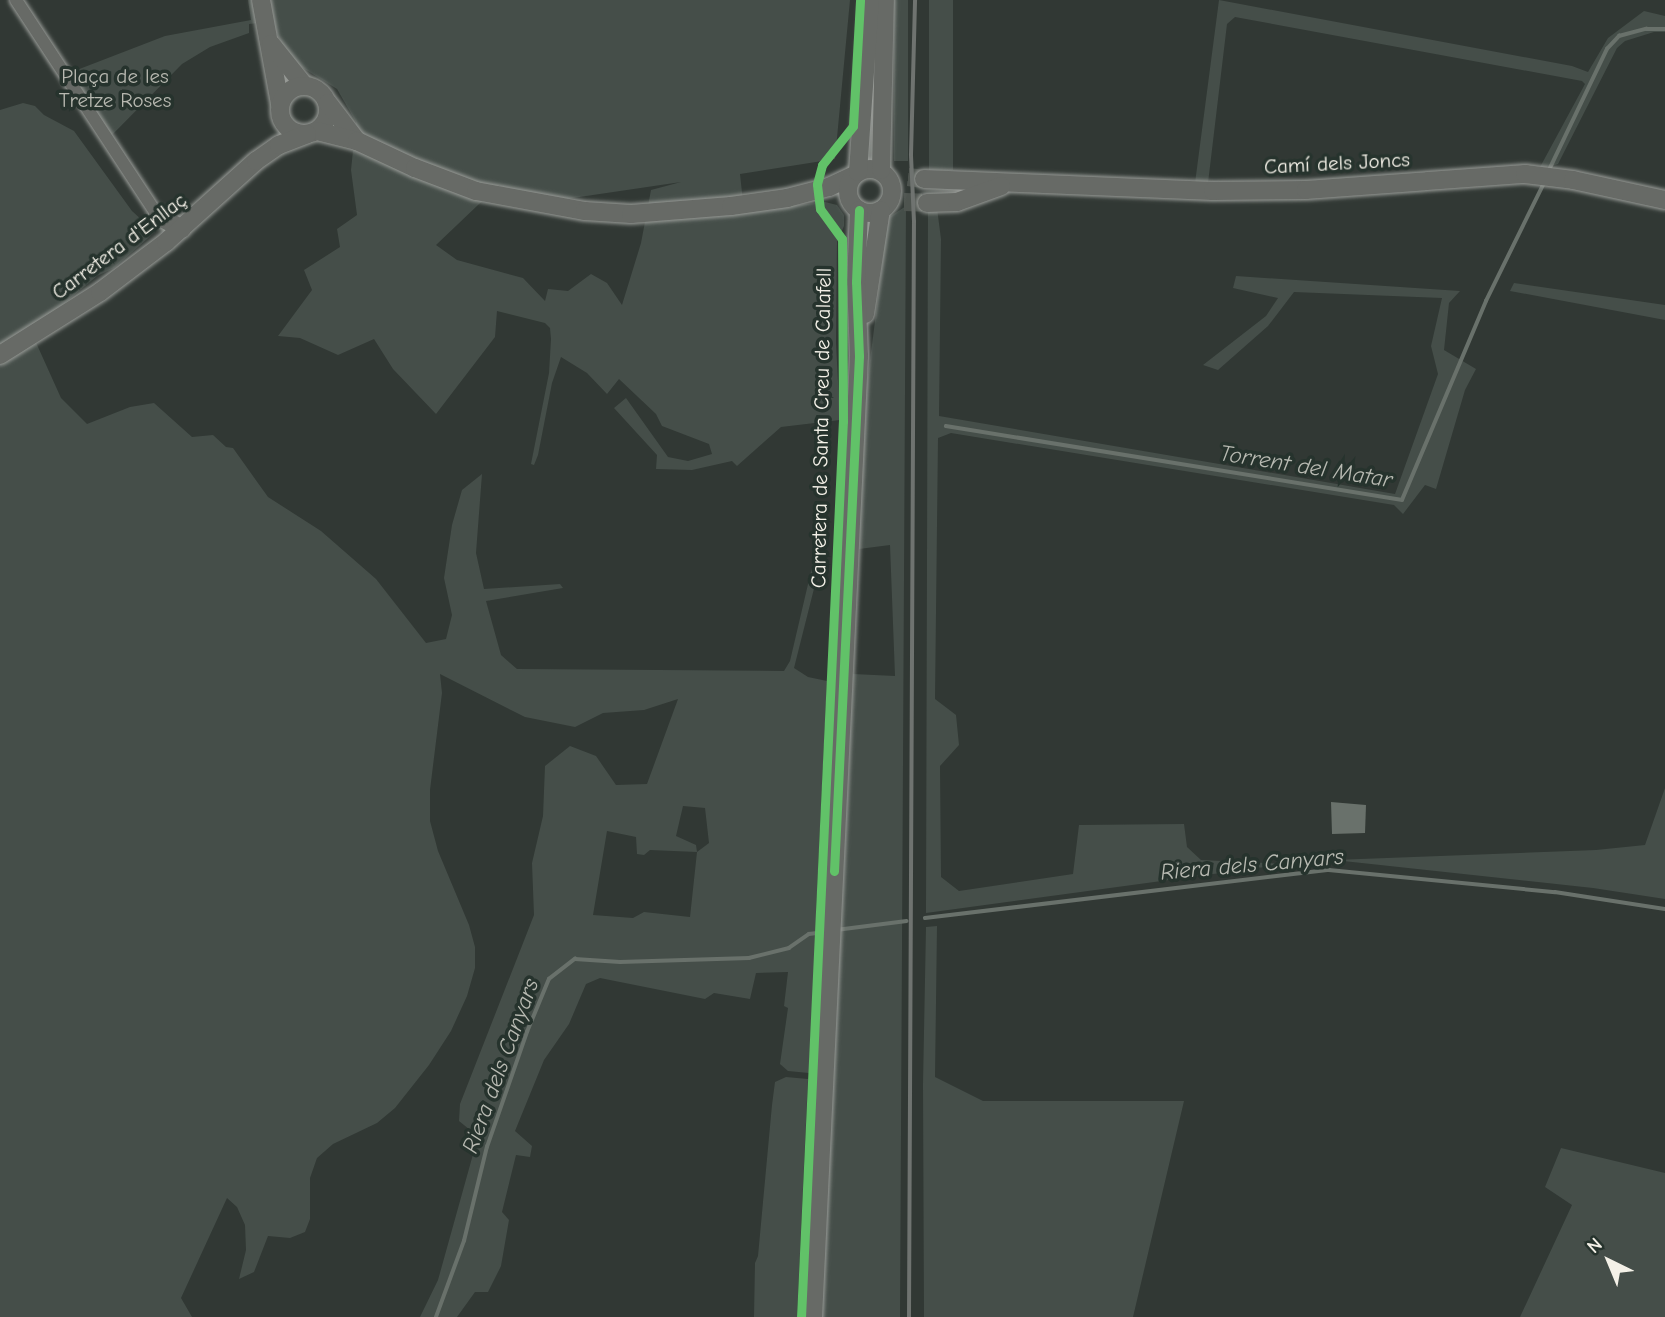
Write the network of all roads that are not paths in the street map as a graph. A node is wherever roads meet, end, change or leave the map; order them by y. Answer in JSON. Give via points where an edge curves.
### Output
{"nodes":[{"id":1,"x":16,"y":0,"type":"edge"},
{"id":2,"x":261,"y":0,"type":"edge"},
{"id":3,"x":870,"y":0,"type":"edge"},
{"id":4,"x":885,"y":0,"type":"edge"},
{"id":5,"x":269,"y":41,"type":"junction"},
{"id":6,"x":304,"y":85,"type":"junction"},
{"id":7,"x":328,"y":103,"type":"junction"},
{"id":8,"x":280,"y":108,"type":"junction"},
{"id":9,"x":312,"y":132,"type":"junction"},
{"id":10,"x":357,"y":141,"type":"junction"},
{"id":11,"x":256,"y":161,"type":"junction"},
{"id":12,"x":855,"y":174,"type":"junction"},
{"id":13,"x":885,"y":174,"type":"junction"},
{"id":14,"x":980,"y":181,"type":"junction"},
{"id":15,"x":1008,"y":184,"type":"junction"},
{"id":16,"x":787,"y":198,"type":"junction"},
{"id":17,"x":1665,"y":201,"type":"edge"},
{"id":18,"x":957,"y":202,"type":"junction"},
{"id":19,"x":927,"y":203,"type":"tunnel mouth"},
{"id":20,"x":891,"y":205,"type":"junction"},
{"id":21,"x":855,"y":206,"type":"junction"},
{"id":22,"x":158,"y":216,"type":"junction"},
{"id":23,"x":182,"y":229,"type":"junction"},
{"id":24,"x":166,"y":242,"type":"junction"},
{"id":25,"x":0,"y":355,"type":"edge"},
{"id":26,"x":859,"y":356,"type":"junction"},
{"id":27,"x":813,"y":1317,"type":"edge"}],
"edges":[{"from":1,"to":22,"type":"street"},
{"from":2,"to":5,"type":"street"},
{"from":3,"to":12,"type":"street"},
{"from":4,"to":13,"type":"street"},
{"from":5,"to":6,"type":"street"},
{"from":5,"to":8,"type":"street"},
{"from":6,"to":7,"type":"street","via":[[318,90]]},
{"from":6,"to":8,"type":"street","via":[[288,91]]},
{"from":7,"to":9,"type":"street","via":[[327,119]]},
{"from":7,"to":10,"type":"street"},
{"from":8,"to":9,"type":"street","via":[[286,126]]},
{"from":8,"to":11,"type":"street","name":"Carretera d'Enllaç","via":[[272,136]]},
{"from":9,"to":10,"type":"street"},
{"from":9,"to":11,"type":"street","name":"Carretera d'Enllaç","via":[[279,145]]},
{"from":10,"to":16,"type":"street","via":[[476,191],[585,211],[677,212]]},
{"from":11,"to":23,"type":"street","name":"Carretera d'Enllaç"},
{"from":12,"to":13,"type":"street","via":[[869,168]]},
{"from":12,"to":16,"type":"street","via":[[829,187]]},
{"from":12,"to":21,"type":"street","via":[[847,192]]},
{"from":13,"to":14,"type":"street","name":"Camí dels Joncs"},
{"from":13,"to":20,"type":"street"},
{"from":14,"to":15,"type":"street","name":"Camí dels Joncs"},
{"from":14,"to":18,"type":"street"},
{"from":15,"to":17,"type":"street","name":"Camí dels Joncs","via":[[1306,190],[1525,174]]},
{"from":15,"to":18,"type":"street","name":"Camí dels Joncs"},
{"from":16,"to":21,"type":"street","via":[[831,197]]},
{"from":18,"to":19,"type":"street","name":"Camí dels Joncs"},
{"from":20,"to":21,"type":"street","via":[[870,213]]},
{"from":20,"to":26,"type":"street"},
{"from":21,"to":26,"type":"street"},
{"from":22,"to":23,"type":"street"},
{"from":22,"to":24,"type":"street"},
{"from":23,"to":24,"type":"street","name":"Carretera d'Enllaç"},
{"from":24,"to":25,"type":"street","name":"Carretera d'Enllaç","via":[[100,292]]},
{"from":26,"to":27,"type":"street"}]}
